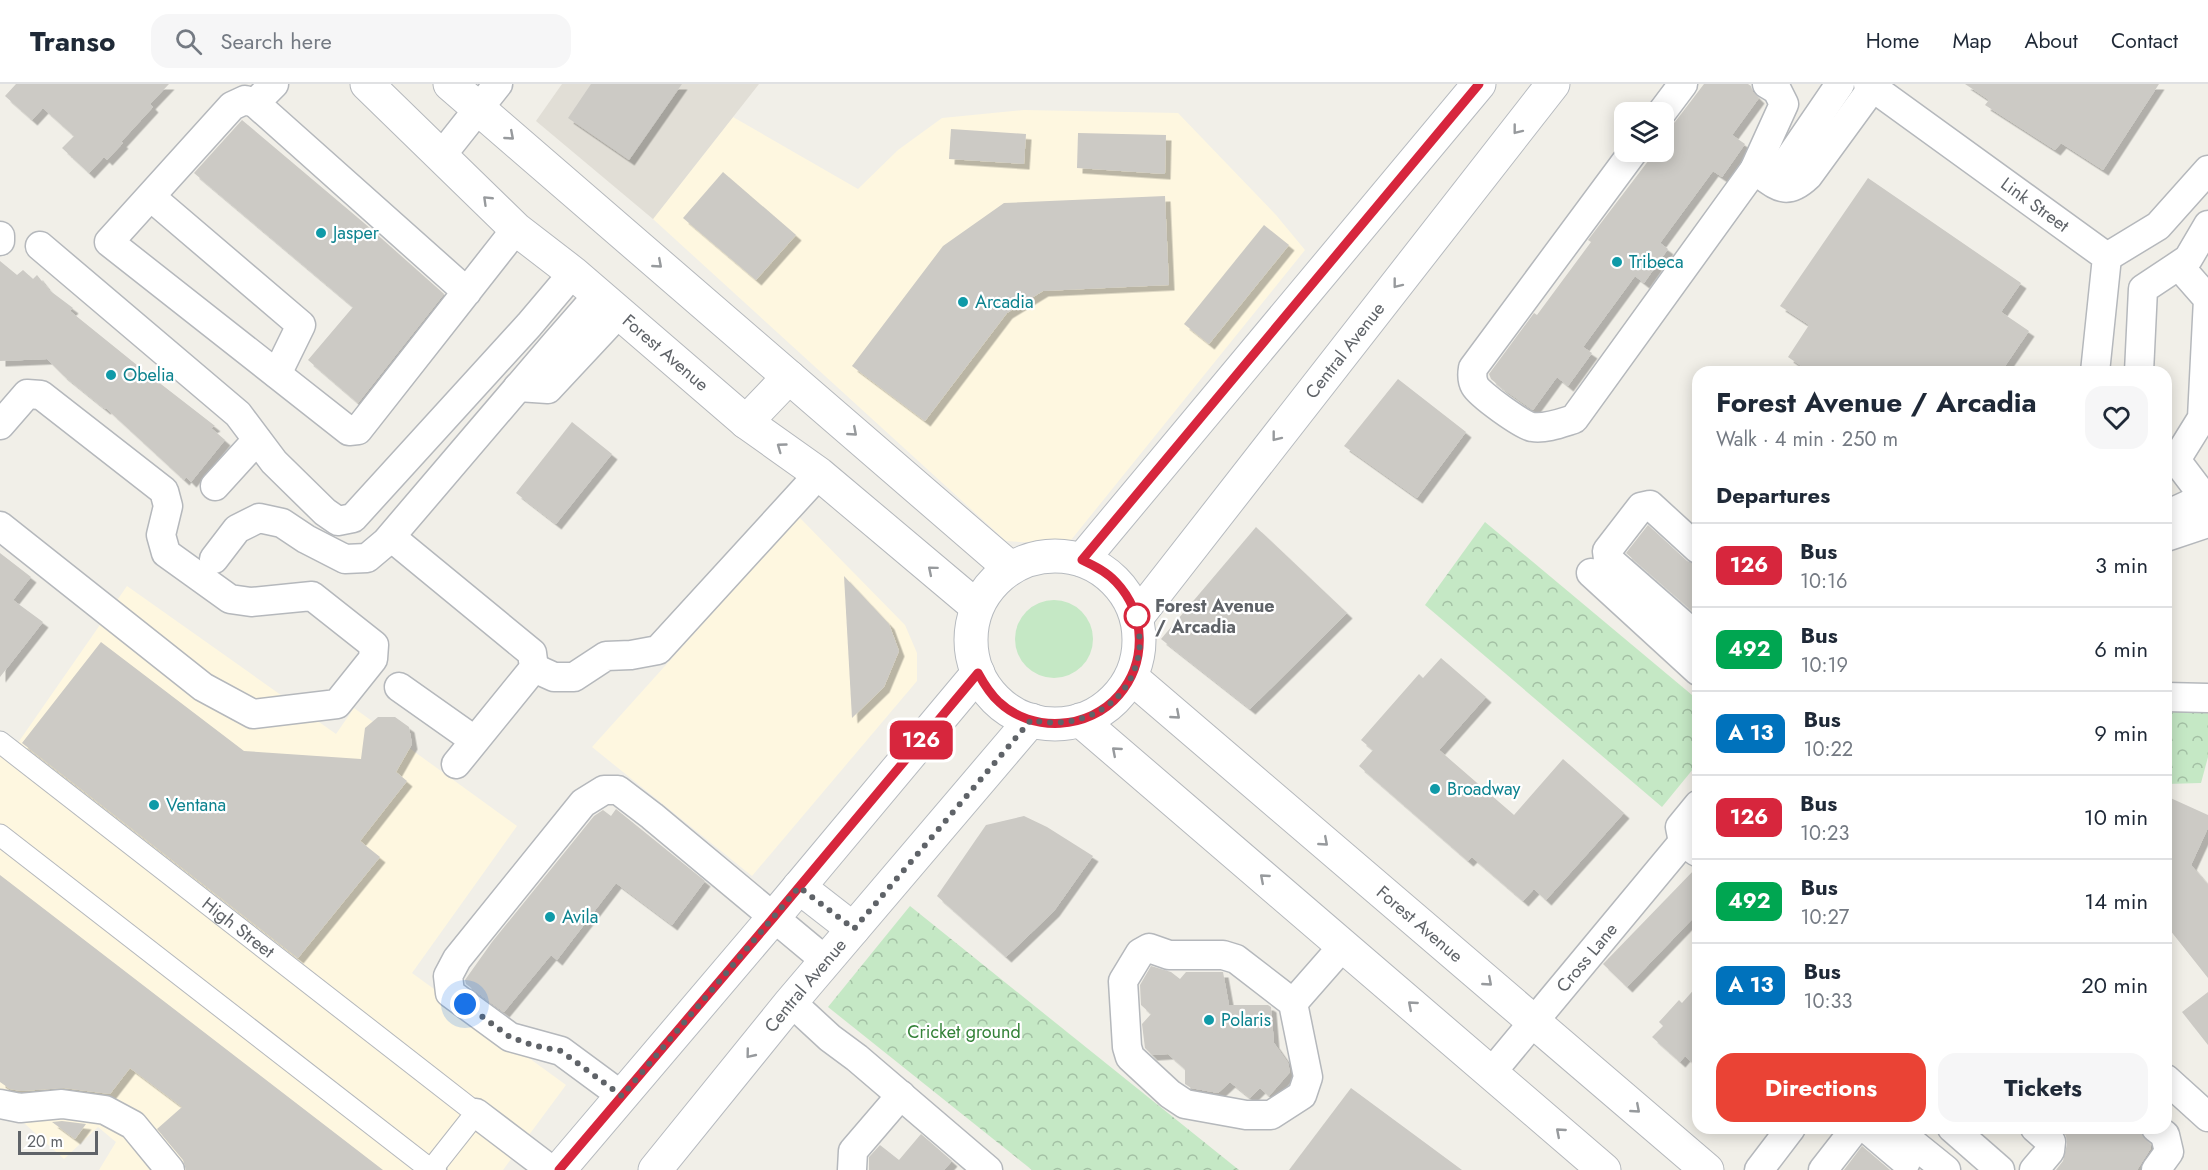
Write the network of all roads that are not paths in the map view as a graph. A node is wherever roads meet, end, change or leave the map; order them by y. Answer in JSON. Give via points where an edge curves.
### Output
{"nodes":[{"id":1,"x":367,"y":84,"type":"edge"},
{"id":2,"x":450,"y":84,"type":"edge"},
{"id":3,"x":1479,"y":84,"type":"edge"},
{"id":4,"x":1553,"y":84,"type":"edge"},
{"id":5,"x":1683,"y":84,"type":"edge"},
{"id":6,"x":1767,"y":84,"type":"edge"},
{"id":7,"x":1840,"y":84,"type":"edge"},
{"id":8,"x":1870,"y":86,"type":"edge"},
{"id":9,"x":265,"y":94,"type":"edge"},
{"id":10,"x":489,"y":97,"type":"edge"},
{"id":11,"x":1670,"y":102,"type":"edge"},
{"id":12,"x":441,"y":156,"type":"junction"},
{"id":13,"x":1626,"y":162,"type":"edge"},
{"id":14,"x":2208,"y":170,"type":"edge"},
{"id":15,"x":1763,"y":176,"type":"junction"},
{"id":16,"x":151,"y":197,"type":"junction"},
{"id":17,"x":2208,"y":225,"type":"edge"},
{"id":18,"x":516,"y":229,"type":"junction"},
{"id":19,"x":40,"y":246,"type":"dead end"},
{"id":20,"x":2107,"y":257,"type":"junction"},
{"id":21,"x":2179,"y":266,"type":"junction"},
{"id":22,"x":573,"y":273,"type":"junction"},
{"id":23,"x":467,"y":292,"type":"junction"},
{"id":24,"x":608,"y":304,"type":"junction"},
{"id":25,"x":2206,"y":357,"type":"edge"},
{"id":26,"x":2096,"y":366,"type":"edge"},
{"id":27,"x":2139,"y":366,"type":"edge"},
{"id":28,"x":277,"y":374,"type":"junction"},
{"id":29,"x":789,"y":377,"type":"junction"},
{"id":30,"x":746,"y":422,"type":"junction"},
{"id":31,"x":0,"y":425,"type":"edge"},
{"id":32,"x":257,"y":440,"type":"junction"},
{"id":33,"x":2172,"y":456,"type":"edge"},
{"id":34,"x":2172,"y":458,"type":"edge"},
{"id":35,"x":819,"y":474,"type":"junction"},
{"id":36,"x":215,"y":486,"type":"dead end"},
{"id":37,"x":2207,"y":507,"type":"edge"},
{"id":38,"x":2172,"y":515,"type":"edge"},
{"id":39,"x":0,"y":526,"type":"edge"},
{"id":40,"x":2172,"y":533,"type":"edge"},
{"id":41,"x":391,"y":537,"type":"junction"},
{"id":42,"x":1692,"y":544,"type":"edge"},
{"id":43,"x":214,"y":559,"type":"dead end"},
{"id":44,"x":1082,"y":560,"type":"junction"},
{"id":45,"x":1010,"y":568,"type":"junction"},
{"id":46,"x":1591,"y":573,"type":"dead end"},
{"id":47,"x":977,"y":607,"type":"junction"},
{"id":48,"x":1137,"y":616,"type":"junction"},
{"id":49,"x":1686,"y":629,"type":"edge"},
{"id":50,"x":1692,"y":650,"type":"edge"},
{"id":51,"x":534,"y":668,"type":"junction"},
{"id":52,"x":978,"y":673,"type":"junction"},
{"id":53,"x":1131,"y":677,"type":"junction"},
{"id":54,"x":399,"y":687,"type":"dead end"},
{"id":55,"x":2172,"y":697,"type":"edge"},
{"id":56,"x":2208,"y":698,"type":"edge"},
{"id":57,"x":1031,"y":720,"type":"junction"},
{"id":58,"x":1080,"y":720,"type":"junction"},
{"id":59,"x":474,"y":740,"type":"junction"},
{"id":60,"x":0,"y":742,"type":"edge"},
{"id":61,"x":456,"y":764,"type":"dead end"},
{"id":62,"x":1692,"y":812,"type":"edge"},
{"id":63,"x":0,"y":835,"type":"edge"},
{"id":64,"x":1691,"y":847,"type":"edge"},
{"id":65,"x":799,"y":887,"type":"junction"},
{"id":66,"x":774,"y":917,"type":"junction"},
{"id":67,"x":854,"y":929,"type":"junction"},
{"id":68,"x":1343,"y":946,"type":"junction"},
{"id":69,"x":826,"y":961,"type":"junction"},
{"id":70,"x":791,"y":1002,"type":"junction"},
{"id":71,"x":1293,"y":1003,"type":"junction"},
{"id":72,"x":1533,"y":1021,"type":"junction"},
{"id":73,"x":1491,"y":1073,"type":"junction"},
{"id":74,"x":2172,"y":1084,"type":"edge"},
{"id":75,"x":901,"y":1095,"type":"junction"},
{"id":76,"x":622,"y":1096,"type":"junction"},
{"id":77,"x":0,"y":1104,"type":"edge"},
{"id":78,"x":476,"y":1113,"type":"junction"},
{"id":79,"x":2208,"y":1117,"type":"edge"},
{"id":80,"x":1786,"y":1134,"type":"edge"},
{"id":81,"x":1851,"y":1134,"type":"edge"},
{"id":82,"x":1873,"y":1134,"type":"edge"},
{"id":83,"x":1901,"y":1134,"type":"edge"},
{"id":84,"x":1962,"y":1134,"type":"edge"},
{"id":85,"x":2042,"y":1134,"type":"edge"},
{"id":86,"x":2163,"y":1134,"type":"edge"},
{"id":87,"x":170,"y":1170,"type":"edge"},
{"id":88,"x":431,"y":1170,"type":"edge"},
{"id":89,"x":550,"y":1170,"type":"edge"},
{"id":90,"x":559,"y":1170,"type":"edge"},
{"id":91,"x":655,"y":1170,"type":"edge"},
{"id":92,"x":852,"y":1170,"type":"edge"},
{"id":93,"x":988,"y":1170,"type":"edge"},
{"id":94,"x":1604,"y":1170,"type":"edge"},
{"id":95,"x":1707,"y":1170,"type":"edge"},
{"id":96,"x":1759,"y":1170,"type":"edge"},
{"id":97,"x":1823,"y":1170,"type":"edge"},
{"id":98,"x":1915,"y":1170,"type":"edge"},
{"id":99,"x":1946,"y":1170,"type":"edge"},
{"id":100,"x":2000,"y":1170,"type":"edge"},
{"id":101,"x":2034,"y":1170,"type":"edge"},
{"id":102,"x":2156,"y":1170,"type":"edge"}],
"edges":[{"from":1,"to":12,"type":"main road","name":"Forest Avenue"},
{"from":2,"to":10,"type":"main road"},
{"from":3,"to":44,"type":"main road"},
{"from":4,"to":48,"type":"main road","name":"Central Avenue","one_way":true},
{"from":5,"to":11,"type":"street"},
{"from":6,"to":15,"type":"street","via":[[1777,90],[1784,104]]},
{"from":7,"to":15,"type":"street"},
{"from":8,"to":15,"type":"street","via":[[1797,186],[1783,188]]},
{"from":8,"to":20,"type":"street","name":"Link Street"},
{"from":9,"to":16,"type":"street","via":[[232,106]]},
{"from":9,"to":23,"type":"street"},
{"from":10,"to":12,"type":"street"},
{"from":10,"to":29,"type":"main road","one_way":true},
{"from":18,"to":12,"type":"main road","name":"Forest Avenue","one_way":true},
{"from":13,"to":15,"type":"street","via":[[1473,368],[1475,388],[1517,421],[1532,427],[1574,419]]},
{"from":14,"to":20,"type":"street","via":[[2158,226]]},
{"from":16,"to":28,"type":"street","via":[[301,325]]},
{"from":16,"to":28,"type":"street","via":[[109,242]]},
{"from":17,"to":21,"type":"street","via":[[2188,259]]},
{"from":18,"to":22,"type":"main road","name":"Forest Avenue"},
{"from":18,"to":23,"type":"street"},
{"from":19,"to":32,"type":"street","via":[[238,414]]},
{"from":20,"to":26,"type":"street"},
{"from":21,"to":25,"type":"street","via":[[2208,299]]},
{"from":21,"to":27,"type":"street","via":[[2143,289]]},
{"from":22,"to":24,"type":"main road","name":"Forest Avenue"},
{"from":22,"to":32,"type":"street","via":[[353,518],[338,521],[325,512]]},
{"from":23,"to":28,"type":"street","via":[[358,430],[350,431]]},
{"from":24,"to":30,"type":"main road","name":"Forest Avenue"},
{"from":24,"to":41,"type":"street","via":[[548,389],[518,387]]},
{"from":25,"to":33,"type":"street","via":[[2202,418]]},
{"from":29,"to":30,"type":"main road"},
{"from":29,"to":45,"type":"main road","one_way":true},
{"from":35,"to":30,"type":"main road","name":"Forest Avenue","one_way":true},
{"from":31,"to":39,"type":"street","via":[[27,394],[41,395],[164,491],[168,506],[161,535],[166,553],[230,599],[251,602],[312,596],[374,645],[373,659],[337,704],[254,714],[203,687]]},
{"from":32,"to":36,"type":"street"},
{"from":34,"to":37,"type":"street"},
{"from":47,"to":35,"type":"main road","name":"Forest Avenue","one_way":true},
{"from":35,"to":51,"type":"street","via":[[658,650],[606,656],[574,677],[554,677]]},
{"from":37,"to":38,"type":"street"},
{"from":37,"to":40,"type":"street"},
{"from":41,"to":43,"type":"street","via":[[367,558],[345,559],[282,523],[259,518],[237,529]]},
{"from":41,"to":51,"type":"street","via":[[532,653]]},
{"from":42,"to":49,"type":"street","via":[[1650,505],[1641,507],[1607,551],[1608,559]]},
{"from":44,"to":45,"type":"main road","via":[[1045,556]]},
{"from":44,"to":48,"type":"main road","via":[[1100,568],[1116,582]]},
{"from":45,"to":47,"type":"main road"},
{"from":46,"to":49,"type":"street"},
{"from":47,"to":52,"type":"main road","via":[[971,640]]},
{"from":48,"to":53,"type":"main road","via":[[1139,653]]},
{"from":49,"to":50,"type":"street"},
{"from":51,"to":59,"type":"street"},
{"from":52,"to":57,"type":"main road","via":[[999,703]]},
{"from":52,"to":65,"type":"main road"},
{"from":53,"to":58,"type":"main road","via":[[1101,711]]},
{"from":53,"to":72,"type":"main road","name":"Forest Avenue","one_way":true},
{"from":54,"to":59,"type":"street"},
{"from":55,"to":56,"type":"street"},
{"from":57,"to":58,"type":"main road","via":[[1047,724]]},
{"from":57,"to":67,"type":"main road","name":"Central Avenue"},
{"from":68,"to":58,"type":"main road","one_way":true},
{"from":59,"to":61,"type":"street"},
{"from":60,"to":78,"type":"street","name":"High Street"},
{"from":62,"to":64,"type":"street","via":[[1680,827]]},
{"from":63,"to":88,"type":"street"},
{"from":64,"to":72,"type":"street","name":"Cross Lane"},
{"from":65,"to":66,"type":"main road"},
{"from":65,"to":67,"type":"main road"},
{"from":66,"to":69,"type":"street"},
{"from":66,"to":76,"type":"main road"},
{"from":66,"to":76,"type":"street","via":[[618,790],[604,790],[583,803],[457,959],[448,976],[450,993],[510,1037],[561,1051]]},
{"from":67,"to":69,"type":"main road","name":"Central Avenue"},
{"from":68,"to":71,"type":"street"},
{"from":73,"to":68,"type":"main road","one_way":true},
{"from":69,"to":70,"type":"main road","name":"Central Avenue"},
{"from":70,"to":75,"type":"street"},
{"from":70,"to":91,"type":"main road","name":"Central Avenue","one_way":true},
{"from":71,"to":71,"type":"street","via":[[1308,1077],[1302,1095],[1271,1115],[1246,1115],[1185,1104],[1130,1057],[1127,1047],[1123,981],[1140,953],[1149,948],[1169,955],[1223,955],[1236,959]]},
{"from":72,"to":73,"type":"street","name":"Cross Lane"},
{"from":72,"to":95,"type":"main road","name":"Forest Avenue","one_way":true},
{"from":94,"to":73,"type":"main road","one_way":true},
{"from":74,"to":79,"type":"street"},
{"from":75,"to":92,"type":"street","via":[[853,1151]]},
{"from":75,"to":93,"type":"street"},
{"from":76,"to":90,"type":"main road"},
{"from":77,"to":87,"type":"street","via":[[62,1104],[105,1110],[134,1125]]},
{"from":78,"to":88,"type":"street"},
{"from":78,"to":89,"type":"street","name":"High Street"},
{"from":80,"to":96,"type":"street"},
{"from":81,"to":97,"type":"street"},
{"from":82,"to":98,"type":"street"},
{"from":83,"to":99,"type":"street"},
{"from":84,"to":100,"type":"street"},
{"from":85,"to":101,"type":"street","via":[[2051,1142],[2050,1151]]},
{"from":86,"to":102,"type":"street","via":[[2169,1152]]}]}
